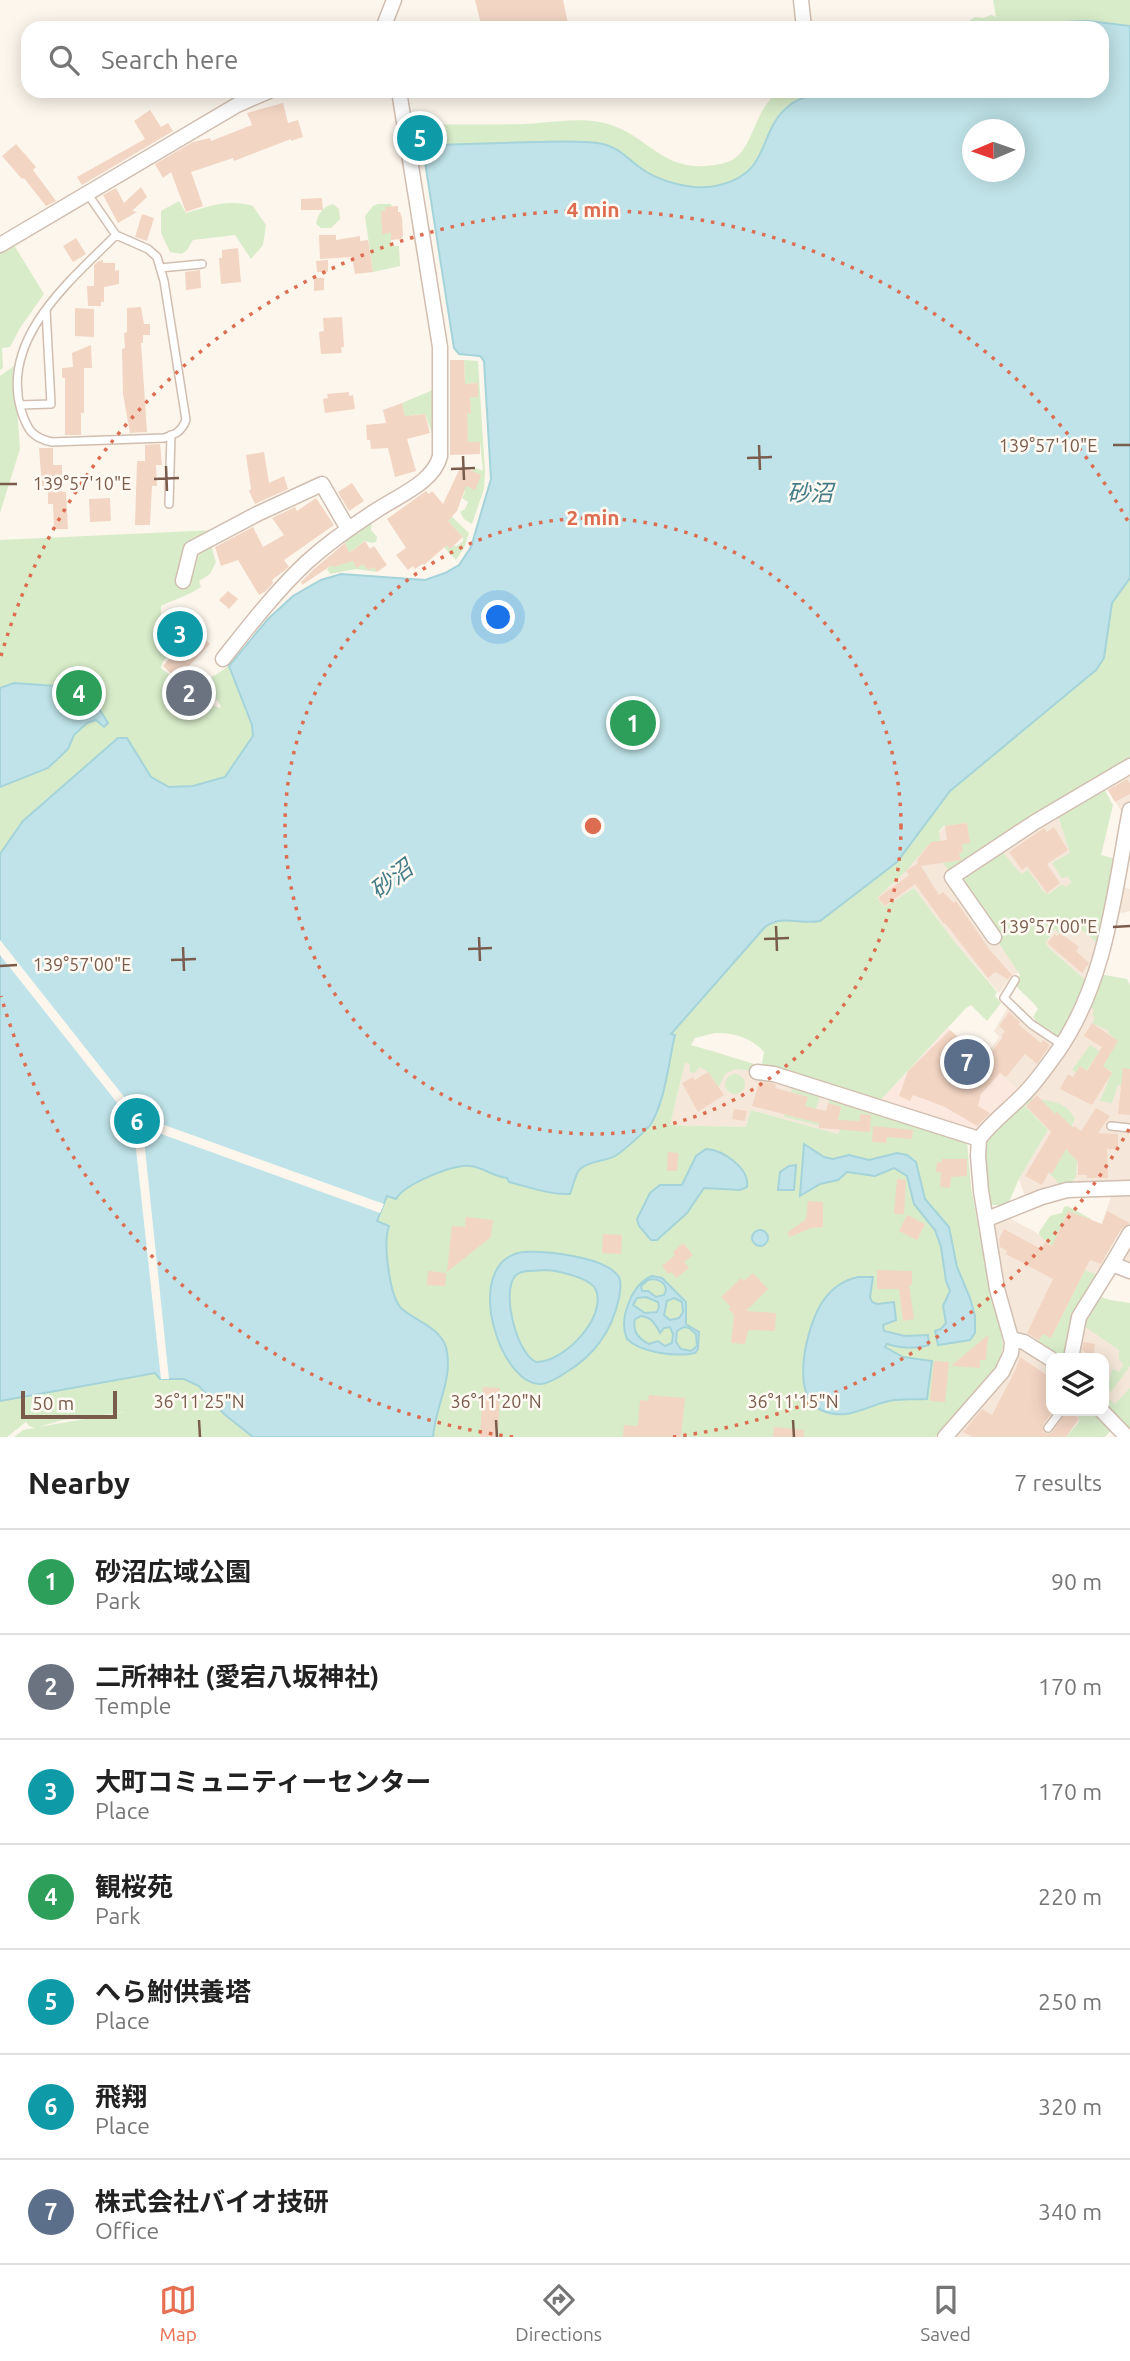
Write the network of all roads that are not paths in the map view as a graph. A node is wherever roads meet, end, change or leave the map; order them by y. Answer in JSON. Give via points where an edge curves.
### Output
{"nodes":[{"id":1,"x":394,"y":0,"type":"edge"},
{"id":2,"x":801,"y":0,"type":"edge"},
{"id":3,"x":388,"y":21,"type":"edge"},
{"id":4,"x":803,"y":21,"type":"edge"},
{"id":5,"x":253,"y":98,"type":"edge"},
{"id":6,"x":400,"y":98,"type":"edge"},
{"id":7,"x":87,"y":192,"type":"junction"},
{"id":8,"x":116,"y":235,"type":"junction"},
{"id":9,"x":0,"y":245,"type":"edge"},
{"id":10,"x":202,"y":264,"type":"dead end"},
{"id":11,"x":160,"y":268,"type":"junction"},
{"id":12,"x":46,"y":309,"type":"junction"},
{"id":13,"x":20,"y":405,"type":"junction"},
{"id":14,"x":171,"y":435,"type":"junction"},
{"id":15,"x":169,"y":504,"type":"dead end"},
{"id":16,"x":348,"y":528,"type":"junction"},
{"id":17,"x":183,"y":581,"type":"dead end"},
{"id":18,"x":223,"y":659,"type":"dead end"},
{"id":19,"x":1130,"y":766,"type":"edge"},
{"id":20,"x":1130,"y":810,"type":"edge"},
{"id":21,"x":994,"y":937,"type":"dead end"},
{"id":22,"x":1015,"y":980,"type":"dead end"},
{"id":23,"x":1062,"y":1044,"type":"junction"},
{"id":24,"x":757,"y":1072,"type":"dead end"},
{"id":25,"x":1111,"y":1126,"type":"dead end"},
{"id":26,"x":1130,"y":1128,"type":"edge"},
{"id":27,"x":979,"y":1139,"type":"junction"},
{"id":28,"x":1130,"y":1188,"type":"edge"},
{"id":29,"x":987,"y":1219,"type":"junction"},
{"id":30,"x":1130,"y":1233,"type":"edge"},
{"id":31,"x":1112,"y":1264,"type":"junction"},
{"id":32,"x":1130,"y":1271,"type":"edge"},
{"id":33,"x":1011,"y":1339,"type":"junction"},
{"id":34,"x":1072,"y":1353,"type":"edge"},
{"id":35,"x":1046,"y":1356,"type":"edge"},
{"id":36,"x":1057,"y":1416,"type":"edge"},
{"id":37,"x":1107,"y":1416,"type":"edge"},
{"id":38,"x":1048,"y":1429,"type":"dead end"},
{"id":39,"x":945,"y":1437,"type":"edge"},
{"id":40,"x":1127,"y":1437,"type":"edge"}],
"edges":[{"from":1,"to":3,"type":"street"},
{"from":2,"to":4,"type":"street"},
{"from":5,"to":7,"type":"street"},
{"from":6,"to":16,"type":"street","via":[[440,347],[440,456],[433,472]]},
{"from":7,"to":8,"type":"lane"},
{"from":7,"to":9,"type":"street"},
{"from":8,"to":11,"type":"lane","via":[[148,249]]},
{"from":8,"to":12,"type":"lane"},
{"from":10,"to":11,"type":"lane"},
{"from":11,"to":14,"type":"lane","via":[[187,420]]},
{"from":12,"to":13,"type":"lane","via":[[20,354]]},
{"from":12,"to":13,"type":"lane","via":[[51,404]]},
{"from":13,"to":14,"type":"lane","via":[[27,429],[52,442]]},
{"from":14,"to":15,"type":"lane"},
{"from":16,"to":17,"type":"street","via":[[322,484],[191,549]]},
{"from":16,"to":18,"type":"street","via":[[305,564]]},
{"from":19,"to":21,"type":"street","via":[[952,877]]},
{"from":20,"to":23,"type":"street","via":[[1112,911],[1092,986]]},
{"from":22,"to":23,"type":"lane","via":[[1004,998],[1031,1024]]},
{"from":23,"to":27,"type":"street","via":[[1023,1095]]},
{"from":24,"to":27,"type":"street"},
{"from":25,"to":26,"type":"lane"},
{"from":27,"to":29,"type":"street"},
{"from":28,"to":29,"type":"street","via":[[1067,1190]]},
{"from":29,"to":33,"type":"street","via":[[995,1279]]},
{"from":30,"to":31,"type":"street"},
{"from":31,"to":32,"type":"street"},
{"from":31,"to":34,"type":"street","via":[[1079,1317]]},
{"from":33,"to":35,"type":"street"},
{"from":33,"to":39,"type":"street","via":[[1006,1365]]},
{"from":36,"to":38,"type":"lane"},
{"from":37,"to":40,"type":"street"}]}
